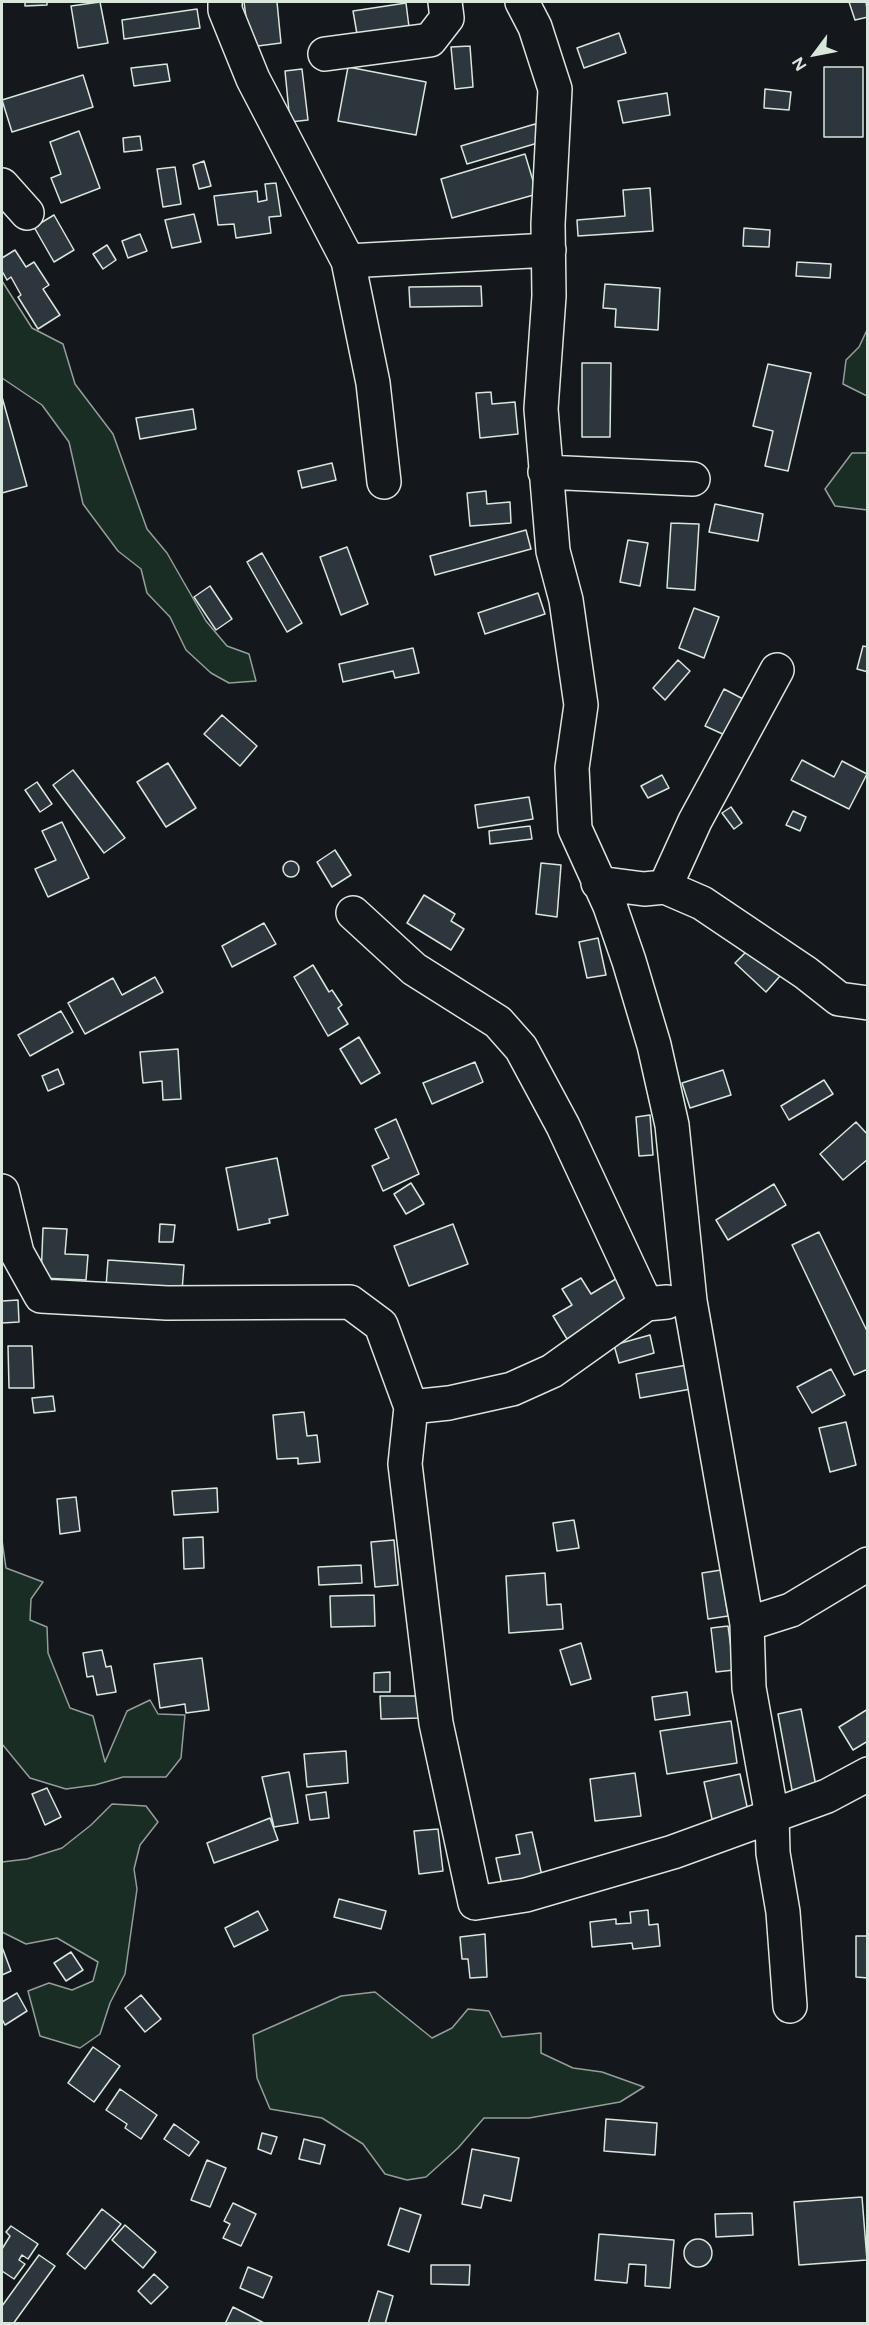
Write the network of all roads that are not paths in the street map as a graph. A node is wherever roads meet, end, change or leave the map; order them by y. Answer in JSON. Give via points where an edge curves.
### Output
{"nodes":[{"id":1,"x":225,"y":2,"type":"edge"},
{"id":2,"x":445,"y":2,"type":"edge"},
{"id":3,"x":522,"y":2,"type":"edge"},
{"id":4,"x":325,"y":54,"type":"dead end"},
{"id":5,"x":2,"y":185,"type":"edge"},
{"id":6,"x":27,"y":213,"type":"dead end"},
{"id":7,"x":549,"y":250,"type":"junction"},
{"id":8,"x":348,"y":261,"type":"junction"},
{"id":9,"x":545,"y":472,"type":"junction"},
{"id":10,"x":693,"y":479,"type":"dead end"},
{"id":11,"x":384,"y":482,"type":"dead end"},
{"id":12,"x":777,"y":670,"type":"dead end"},
{"id":13,"x":598,"y":883,"type":"junction"},
{"id":14,"x":665,"y":887,"type":"junction"},
{"id":15,"x":352,"y":913,"type":"dead end"},
{"id":16,"x":867,"y":1003,"type":"edge"},
{"id":17,"x":2,"y":1191,"type":"edge"},
{"id":18,"x":690,"y":1300,"type":"junction"},
{"id":19,"x":646,"y":1304,"type":"junction"},
{"id":20,"x":411,"y":1407,"type":"junction"},
{"id":21,"x":867,"y":1564,"type":"edge"},
{"id":22,"x":747,"y":1624,"type":"junction"},
{"id":23,"x":867,"y":1774,"type":"edge"},
{"id":24,"x":772,"y":1816,"type":"junction"},
{"id":25,"x":790,"y":2006,"type":"dead end"}],
"edges":[{"from":1,"to":8,"type":"street","via":[[253,79]]},
{"from":2,"to":4,"type":"street","via":[[447,18],[430,40]]},
{"from":3,"to":7,"type":"street","via":[[535,27],[555,88]]},
{"from":5,"to":6,"type":"street"},
{"from":7,"to":8,"type":"street"},
{"from":7,"to":9,"type":"street","via":[[547,356],[541,409]]},
{"from":8,"to":11,"type":"street","via":[[373,383]]},
{"from":9,"to":10,"type":"street"},
{"from":9,"to":13,"type":"street","via":[[553,551],[566,600],[581,705],[572,768],[575,829]]},
{"from":12,"to":14,"type":"street","via":[[695,821]]},
{"from":13,"to":14,"type":"street","via":[[644,889]]},
{"from":13,"to":18,"type":"street","via":[[629,961],[672,1125]]},
{"from":14,"to":16,"type":"street","via":[[702,903],[839,999]]},
{"from":15,"to":19,"type":"street","via":[[414,969],[498,1022],[521,1048],[563,1126]]},
{"from":17,"to":20,"type":"street","via":[[17,1253],[41,1296],[167,1303],[350,1302],[381,1325]]},
{"from":18,"to":19,"type":"street"},
{"from":18,"to":22,"type":"street"},
{"from":19,"to":20,"type":"street","via":[[552,1371],[512,1389]]},
{"from":20,"to":24,"type":"street","via":[[405,1464],[436,1723],[476,1903],[526,1895],[673,1852]]},
{"from":21,"to":22,"type":"street","via":[[790,1610]]},
{"from":22,"to":24,"type":"street","via":[[749,1688]]},
{"from":23,"to":24,"type":"street","via":[[827,1796]]},
{"from":24,"to":25,"type":"street"}]}
